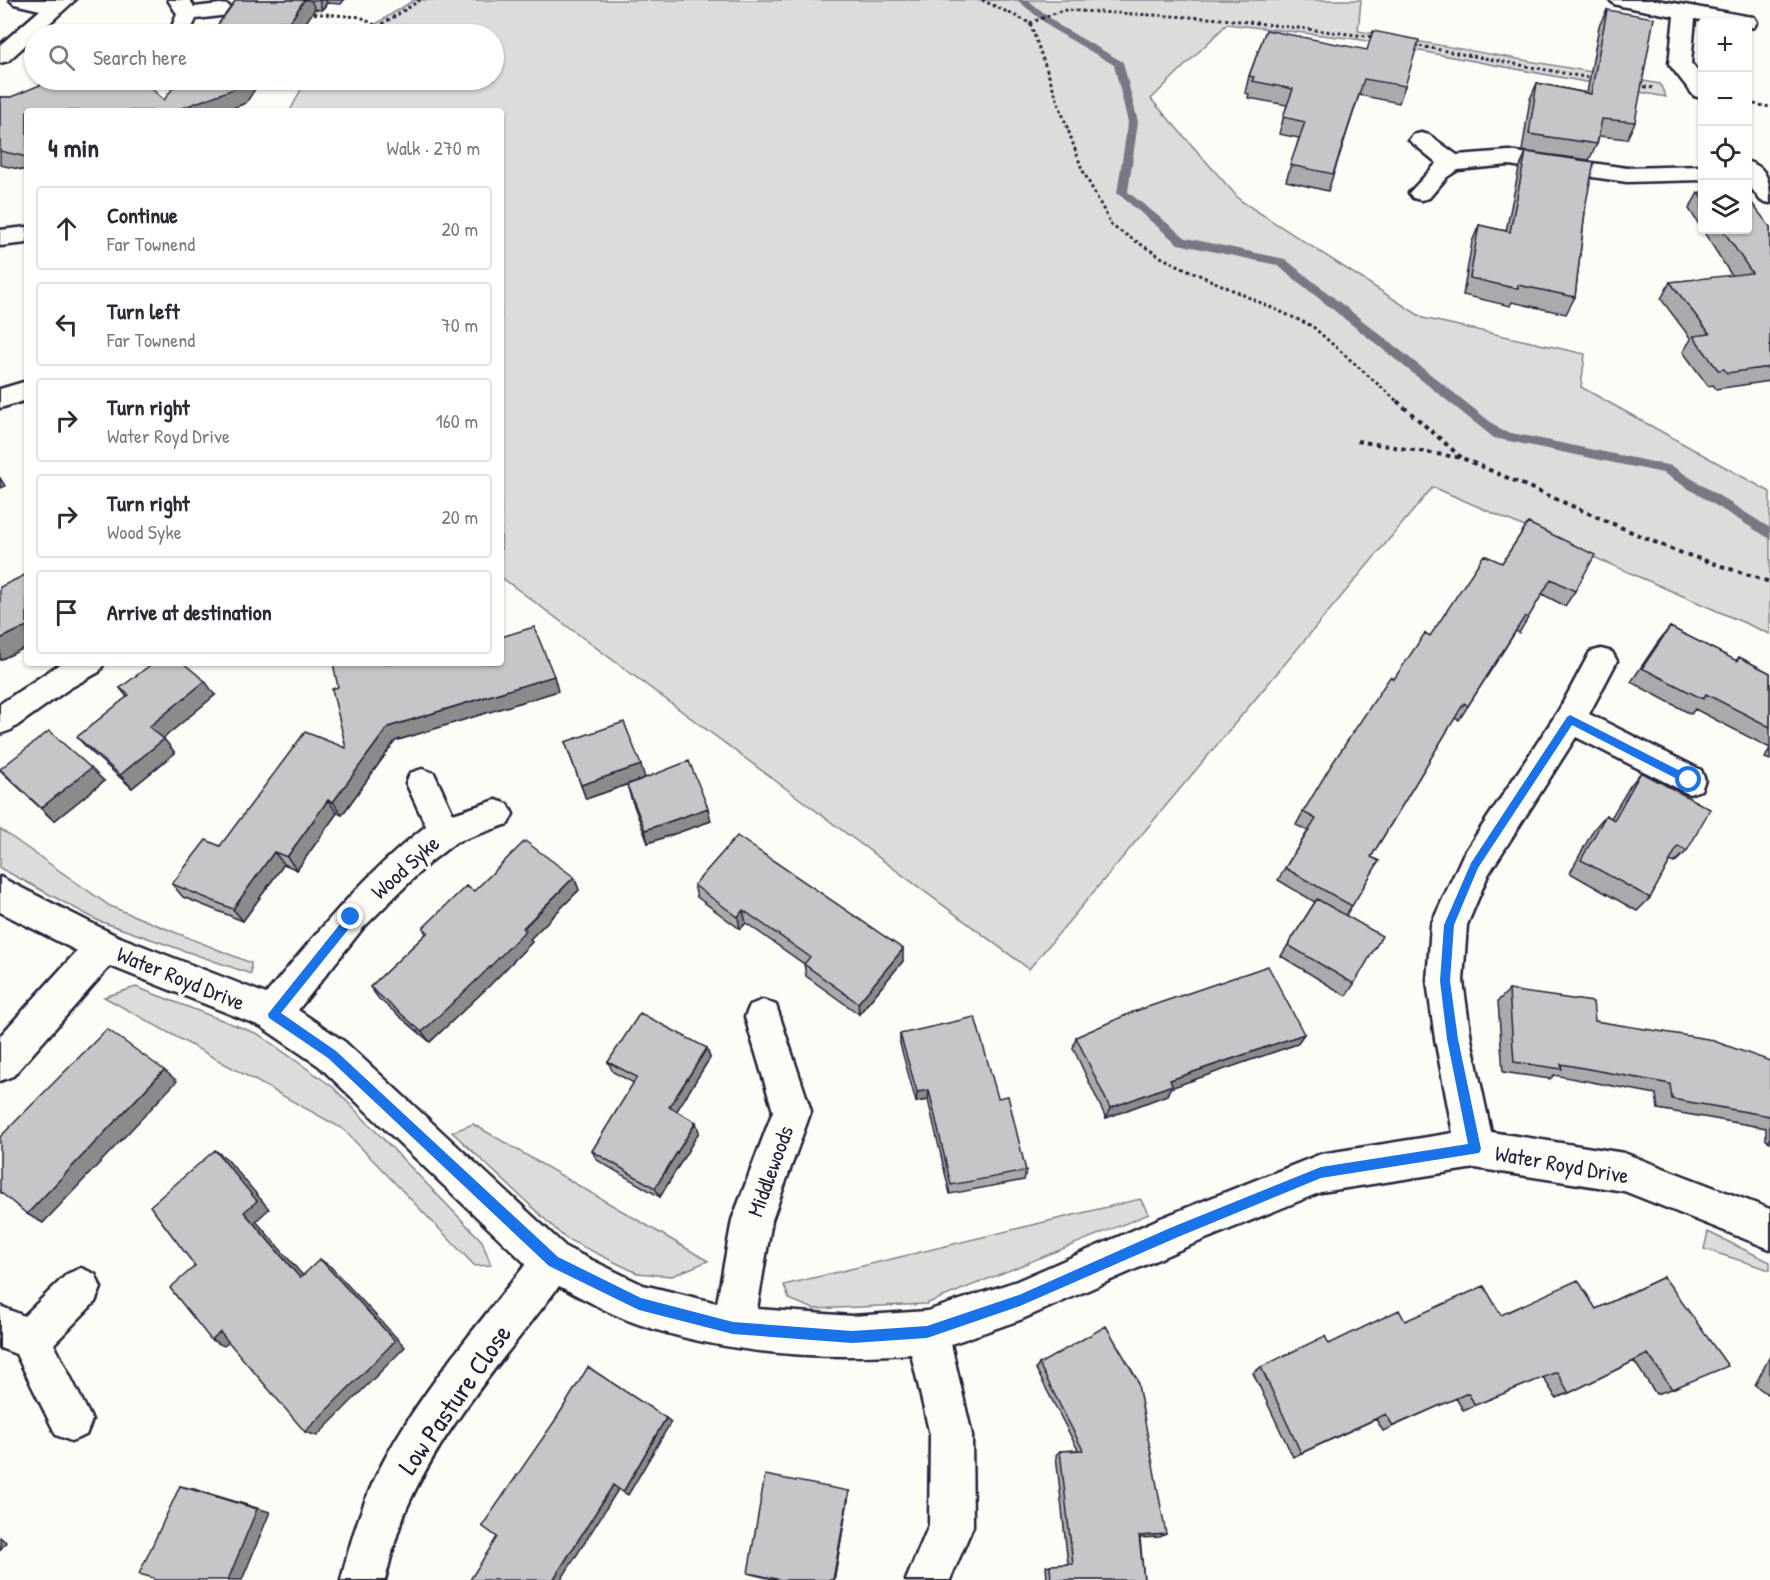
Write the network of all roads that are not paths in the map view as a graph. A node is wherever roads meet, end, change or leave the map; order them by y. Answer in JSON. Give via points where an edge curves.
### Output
{"nodes":[{"id":1,"x":21,"y":0,"type":"edge"},
{"id":2,"x":1621,"y":0,"type":"edge"},
{"id":3,"x":60,"y":4,"type":"edge"},
{"id":4,"x":184,"y":7,"type":"edge"},
{"id":5,"x":220,"y":10,"type":"dead end"},
{"id":6,"x":1685,"y":12,"type":"junction"},
{"id":7,"x":1719,"y":18,"type":"edge"},
{"id":8,"x":37,"y":24,"type":"edge"},
{"id":9,"x":181,"y":24,"type":"edge"},
{"id":10,"x":1752,"y":24,"type":"edge"},
{"id":11,"x":1770,"y":27,"type":"edge"},
{"id":12,"x":24,"y":35,"type":"edge"},
{"id":13,"x":0,"y":56,"type":"edge"},
{"id":14,"x":1698,"y":86,"type":"edge"},
{"id":15,"x":1421,"y":140,"type":"dead end"},
{"id":16,"x":1452,"y":163,"type":"junction"},
{"id":17,"x":1698,"y":173,"type":"edge"},
{"id":18,"x":1752,"y":175,"type":"edge"},
{"id":19,"x":1421,"y":194,"type":"dead end"},
{"id":20,"x":1770,"y":195,"type":"edge"},
{"id":21,"x":24,"y":236,"type":"edge"},
{"id":22,"x":0,"y":238,"type":"edge"},
{"id":23,"x":24,"y":391,"type":"edge"},
{"id":24,"x":0,"y":399,"type":"edge"},
{"id":25,"x":1601,"y":661,"type":"dead end"},
{"id":26,"x":83,"y":666,"type":"edge"},
{"id":27,"x":1570,"y":719,"type":"junction"},
{"id":28,"x":0,"y":721,"type":"edge"},
{"id":29,"x":1689,"y":780,"type":"dead end"},
{"id":30,"x":422,"y":783,"type":"dead end"},
{"id":31,"x":496,"y":814,"type":"dead end"},
{"id":32,"x":445,"y":831,"type":"junction"},
{"id":33,"x":0,"y":892,"type":"edge"},
{"id":34,"x":104,"y":947,"type":"junction"},
{"id":35,"x":273,"y":1014,"type":"junction"},
{"id":36,"x":763,"y":1017,"type":"dead end"},
{"id":37,"x":0,"y":1063,"type":"edge"},
{"id":38,"x":1475,"y":1149,"type":"junction"},
{"id":39,"x":1770,"y":1229,"type":"edge"},
{"id":40,"x":554,"y":1262,"type":"junction"},
{"id":41,"x":81,"y":1288,"type":"dead end"},
{"id":42,"x":733,"y":1328,"type":"junction"},
{"id":43,"x":927,"y":1332,"type":"junction"},
{"id":44,"x":15,"y":1333,"type":"edge"},
{"id":45,"x":71,"y":1420,"type":"dead end"},
{"id":46,"x":363,"y":1580,"type":"edge"},
{"id":47,"x":928,"y":1580,"type":"edge"}],
"edges":[{"from":1,"to":3,"type":"street"},
{"from":2,"to":6,"type":"street"},
{"from":3,"to":8,"type":"street"},
{"from":4,"to":5,"type":"street"},
{"from":4,"to":9,"type":"street"},
{"from":6,"to":7,"type":"street"},
{"from":6,"to":14,"type":"street","via":[[1680,64]]},
{"from":10,"to":11,"type":"street"},
{"from":12,"to":13,"type":"street"},
{"from":15,"to":16,"type":"street"},
{"from":16,"to":17,"type":"street","via":[[1509,158],[1627,175]]},
{"from":16,"to":19,"type":"street"},
{"from":18,"to":20,"type":"street"},
{"from":21,"to":22,"type":"street"},
{"from":23,"to":24,"type":"street"},
{"from":25,"to":27,"type":"street"},
{"from":26,"to":28,"type":"street"},
{"from":27,"to":29,"type":"street"},
{"from":27,"to":38,"type":"street","via":[[1474,866],[1449,925],[1445,981]]},
{"from":30,"to":32,"type":"street","name":"Wood Syke"},
{"from":31,"to":32,"type":"street","name":"Wood Syke"},
{"from":32,"to":35,"type":"street","name":"Wood Syke","via":[[351,917]]},
{"from":33,"to":34,"type":"street","name":"Water Royd Drive"},
{"from":34,"to":35,"type":"street","name":"Water Royd Drive"},
{"from":34,"to":37,"type":"street"},
{"from":35,"to":40,"type":"street","name":"Water Royd Drive","via":[[332,1054]]},
{"from":36,"to":42,"type":"street","name":"Middlewoods","via":[[792,1111],[752,1220]]},
{"from":38,"to":39,"type":"street","name":"Water Royd Drive","via":[[1624,1172]]},
{"from":38,"to":43,"type":"street","name":"Water Royd Drive","via":[[1321,1173],[1020,1300]]},
{"from":40,"to":42,"type":"street","name":"Water Royd Drive","via":[[639,1304]]},
{"from":40,"to":46,"type":"street","name":"Low Pasture Close","via":[[448,1398],[400,1474],[369,1553]]},
{"from":41,"to":44,"type":"street"},
{"from":42,"to":43,"type":"street","name":"Water Royd Drive","via":[[852,1337]]},
{"from":43,"to":47,"type":"street","via":[[951,1435],[951,1526]]},
{"from":44,"to":45,"type":"street"}]}
